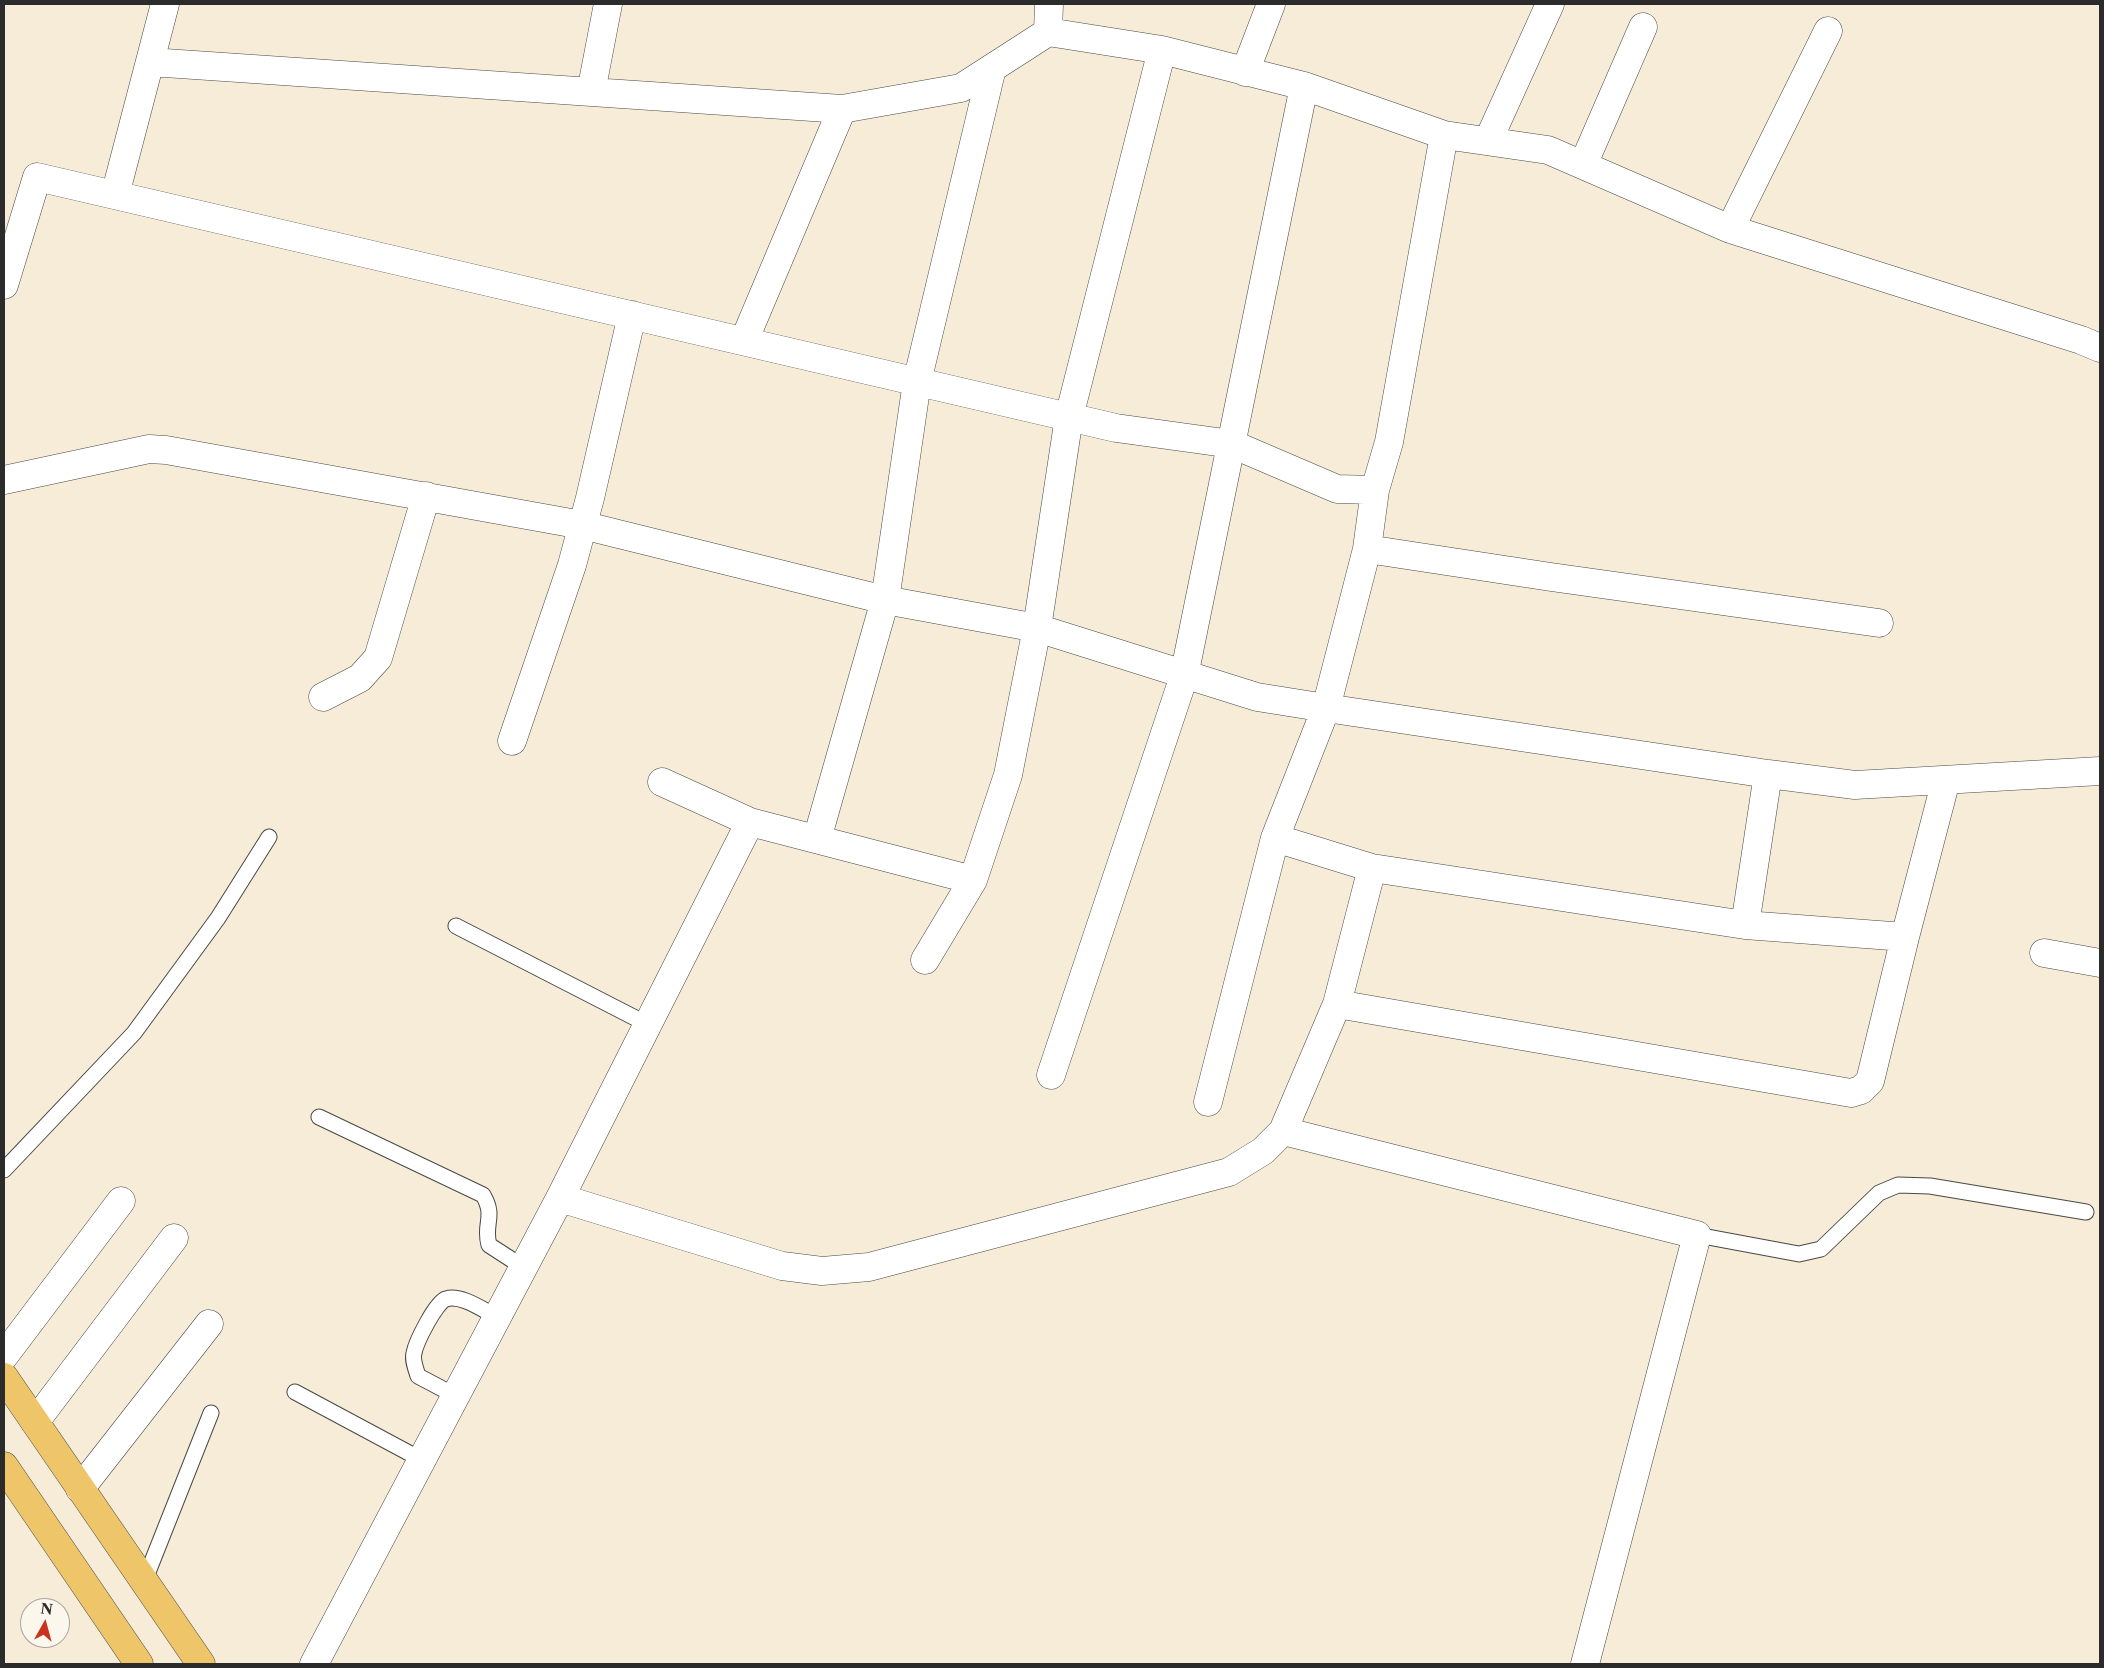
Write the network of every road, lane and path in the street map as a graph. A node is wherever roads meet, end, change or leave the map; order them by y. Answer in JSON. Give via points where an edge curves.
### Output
{"nodes":[{"id":1,"x":165,"y":4,"type":"edge"},
{"id":2,"x":608,"y":4,"type":"edge"},
{"id":3,"x":1049,"y":4,"type":"edge"},
{"id":4,"x":1271,"y":4,"type":"edge"},
{"id":5,"x":1550,"y":4,"type":"edge"},
{"id":6,"x":1643,"y":27,"type":"dead end"},
{"id":7,"x":1828,"y":31,"type":"dead end"},
{"id":8,"x":1048,"y":32,"type":"junction"},
{"id":9,"x":1162,"y":50,"type":"junction"},
{"id":10,"x":150,"y":62,"type":"junction"},
{"id":11,"x":992,"y":68,"type":"junction"},
{"id":12,"x":1245,"y":72,"type":"junction"},
{"id":13,"x":1304,"y":86,"type":"junction"},
{"id":14,"x":591,"y":92,"type":"junction"},
{"id":15,"x":842,"y":108,"type":"junction"},
{"id":16,"x":1444,"y":135,"type":"junction"},
{"id":17,"x":1488,"y":141,"type":"junction"},
{"id":18,"x":1583,"y":166,"type":"junction"},
{"id":19,"x":115,"y":195,"type":"junction"},
{"id":20,"x":1730,"y":229,"type":"junction"},
{"id":21,"x":4,"y":285,"type":"edge"},
{"id":22,"x":632,"y":315,"type":"junction"},
{"id":23,"x":744,"y":341,"type":"junction"},
{"id":24,"x":2100,"y":348,"type":"edge"},
{"id":25,"x":917,"y":382,"type":"junction"},
{"id":26,"x":1069,"y":417,"type":"junction"},
{"id":27,"x":1232,"y":444,"type":"junction"},
{"id":28,"x":4,"y":480,"type":"edge"},
{"id":29,"x":1375,"y":490,"type":"junction"},
{"id":30,"x":426,"y":496,"type":"junction"},
{"id":31,"x":582,"y":525,"type":"junction"},
{"id":32,"x":1367,"y":548,"type":"junction"},
{"id":33,"x":886,"y":600,"type":"junction"},
{"id":34,"x":1879,"y":623,"type":"dead end"},
{"id":35,"x":1037,"y":628,"type":"junction"},
{"id":36,"x":1184,"y":676,"type":"junction"},
{"id":37,"x":323,"y":697,"type":"dead end"},
{"id":38,"x":1326,"y":708,"type":"junction"},
{"id":39,"x":512,"y":741,"type":"dead end"},
{"id":40,"x":2100,"y":772,"type":"edge"},
{"id":41,"x":1768,"y":774,"type":"junction"},
{"id":42,"x":1946,"y":780,"type":"junction"},
{"id":43,"x":662,"y":782,"type":"dead end"},
{"id":44,"x":750,"y":822,"type":"junction"},
{"id":45,"x":269,"y":837,"type":"dead end"},
{"id":46,"x":1275,"y":838,"type":"junction"},
{"id":47,"x":817,"y":839,"type":"junction"},
{"id":48,"x":1372,"y":868,"type":"junction"},
{"id":49,"x":973,"y":880,"type":"junction"},
{"id":50,"x":1745,"y":925,"type":"junction"},
{"id":51,"x":456,"y":926,"type":"dead end"},
{"id":52,"x":1905,"y":937,"type":"junction"},
{"id":53,"x":2044,"y":953,"type":"dead end"},
{"id":54,"x":926,"y":960,"type":"dead end"},
{"id":55,"x":2100,"y":964,"type":"edge"},
{"id":56,"x":1337,"y":1004,"type":"junction"},
{"id":57,"x":647,"y":1024,"type":"junction"},
{"id":58,"x":1051,"y":1075,"type":"dead end"},
{"id":59,"x":1208,"y":1102,"type":"dead end"},
{"id":60,"x":319,"y":1117,"type":"dead end"},
{"id":61,"x":1283,"y":1132,"type":"junction"},
{"id":62,"x":4,"y":1170,"type":"edge"},
{"id":63,"x":560,"y":1198,"type":"junction"},
{"id":64,"x":120,"y":1201,"type":"dead end"},
{"id":65,"x":2086,"y":1212,"type":"dead end"},
{"id":66,"x":1697,"y":1235,"type":"junction"},
{"id":67,"x":174,"y":1238,"type":"dead end"},
{"id":68,"x":523,"y":1267,"type":"junction"},
{"id":69,"x":497,"y":1317,"type":"junction"},
{"id":70,"x":209,"y":1324,"type":"dead end"},
{"id":71,"x":4,"y":1356,"type":"edge"},
{"id":72,"x":4,"y":1377,"type":"edge"},
{"id":73,"x":295,"y":1392,"type":"dead end"},
{"id":74,"x":456,"y":1396,"type":"junction"},
{"id":75,"x":212,"y":1413,"type":"dead end"},
{"id":76,"x":35,"y":1422,"type":"junction"},
{"id":77,"x":422,"y":1460,"type":"junction"},
{"id":78,"x":4,"y":1466,"type":"edge"},
{"id":79,"x":80,"y":1489,"type":"junction"},
{"id":80,"x":144,"y":1582,"type":"junction"},
{"id":81,"x":139,"y":1664,"type":"edge"},
{"id":82,"x":201,"y":1664,"type":"edge"},
{"id":83,"x":314,"y":1664,"type":"edge"},
{"id":84,"x":1585,"y":1664,"type":"edge"}],
"edges":[{"from":1,"to":10,"type":"street"},
{"from":2,"to":14,"type":"street"},
{"from":3,"to":8,"type":"street"},
{"from":4,"to":12,"type":"street"},
{"from":5,"to":17,"type":"street"},
{"from":6,"to":18,"type":"street"},
{"from":7,"to":20,"type":"street"},
{"from":8,"to":9,"type":"street"},
{"from":8,"to":11,"type":"street"},
{"from":9,"to":12,"type":"street"},
{"from":9,"to":26,"type":"street"},
{"from":10,"to":14,"type":"street"},
{"from":10,"to":19,"type":"street"},
{"from":11,"to":15,"type":"street","via":[[961,88]]},
{"from":11,"to":25,"type":"street"},
{"from":12,"to":13,"type":"street"},
{"from":13,"to":16,"type":"street"},
{"from":13,"to":27,"type":"street"},
{"from":14,"to":15,"type":"street"},
{"from":15,"to":23,"type":"street"},
{"from":16,"to":17,"type":"street"},
{"from":16,"to":29,"type":"street","via":[[1389,442]]},
{"from":17,"to":18,"type":"street","via":[[1548,150]]},
{"from":18,"to":20,"type":"street"},
{"from":19,"to":21,"type":"street","via":[[37,177]]},
{"from":19,"to":22,"type":"street"},
{"from":20,"to":24,"type":"street"},
{"from":22,"to":23,"type":"street"},
{"from":22,"to":31,"type":"street"},
{"from":23,"to":25,"type":"street"},
{"from":25,"to":26,"type":"street"},
{"from":25,"to":33,"type":"street"},
{"from":26,"to":27,"type":"street","via":[[1116,428]]},
{"from":26,"to":35,"type":"street"},
{"from":27,"to":29,"type":"street","via":[[1337,489]]},
{"from":27,"to":36,"type":"street"},
{"from":28,"to":30,"type":"street","via":[[149,450],[166,450]]},
{"from":29,"to":32,"type":"street"},
{"from":30,"to":31,"type":"street"},
{"from":30,"to":37,"type":"street","via":[[378,658],[360,678]]},
{"from":31,"to":33,"type":"street"},
{"from":31,"to":39,"type":"street","via":[[572,565]]},
{"from":32,"to":34,"type":"street"},
{"from":32,"to":38,"type":"street"},
{"from":33,"to":35,"type":"street"},
{"from":33,"to":47,"type":"street"},
{"from":35,"to":36,"type":"street"},
{"from":35,"to":49,"type":"street","via":[[1008,775]]},
{"from":36,"to":38,"type":"street","via":[[1257,696]]},
{"from":36,"to":58,"type":"street"},
{"from":38,"to":41,"type":"street"},
{"from":38,"to":46,"type":"street"},
{"from":40,"to":42,"type":"street"},
{"from":41,"to":42,"type":"street","via":[[1855,785]]},
{"from":41,"to":50,"type":"street"},
{"from":42,"to":52,"type":"street"},
{"from":43,"to":44,"type":"street"},
{"from":44,"to":47,"type":"street"},
{"from":44,"to":57,"type":"street"},
{"from":45,"to":62,"type":"lane","via":[[218,918],[134,1033]]},
{"from":46,"to":48,"type":"street"},
{"from":46,"to":59,"type":"street"},
{"from":47,"to":49,"type":"street"},
{"from":48,"to":50,"type":"street"},
{"from":48,"to":56,"type":"street"},
{"from":49,"to":54,"type":"street"},
{"from":50,"to":52,"type":"street"},
{"from":51,"to":57,"type":"lane"},
{"from":52,"to":56,"type":"street","via":[[1870,1080],[1861,1090],[1851,1093]]},
{"from":53,"to":55,"type":"street"},
{"from":56,"to":61,"type":"street"},
{"from":57,"to":63,"type":"street"},
{"from":60,"to":68,"type":"lane","via":[[483,1196],[490,1207],[486,1236],[489,1245]]},
{"from":61,"to":63,"type":"street","via":[[1263,1151],[1229,1172],[868,1267],[822,1271],[782,1266]]},
{"from":61,"to":66,"type":"street"},
{"from":63,"to":68,"type":"street"},
{"from":64,"to":71,"type":"street"},
{"from":65,"to":66,"type":"lane","via":[[1930,1186],[1898,1186],[1880,1193],[1821,1249],[1799,1254]]},
{"from":66,"to":84,"type":"street"},
{"from":67,"to":76,"type":"street"},
{"from":68,"to":69,"type":"street"},
{"from":69,"to":74,"type":"street"},
{"from":69,"to":74,"type":"lane","via":[[458,1299],[446,1299],[438,1304],[414,1353],[414,1363],[418,1376]]},
{"from":70,"to":79,"type":"street"},
{"from":72,"to":76,"type":"main road"},
{"from":73,"to":77,"type":"lane"},
{"from":74,"to":77,"type":"street"},
{"from":75,"to":80,"type":"lane"},
{"from":76,"to":79,"type":"main road"},
{"from":77,"to":83,"type":"street"},
{"from":78,"to":81,"type":"main road"},
{"from":79,"to":80,"type":"main road"},
{"from":80,"to":82,"type":"main road"}]}
